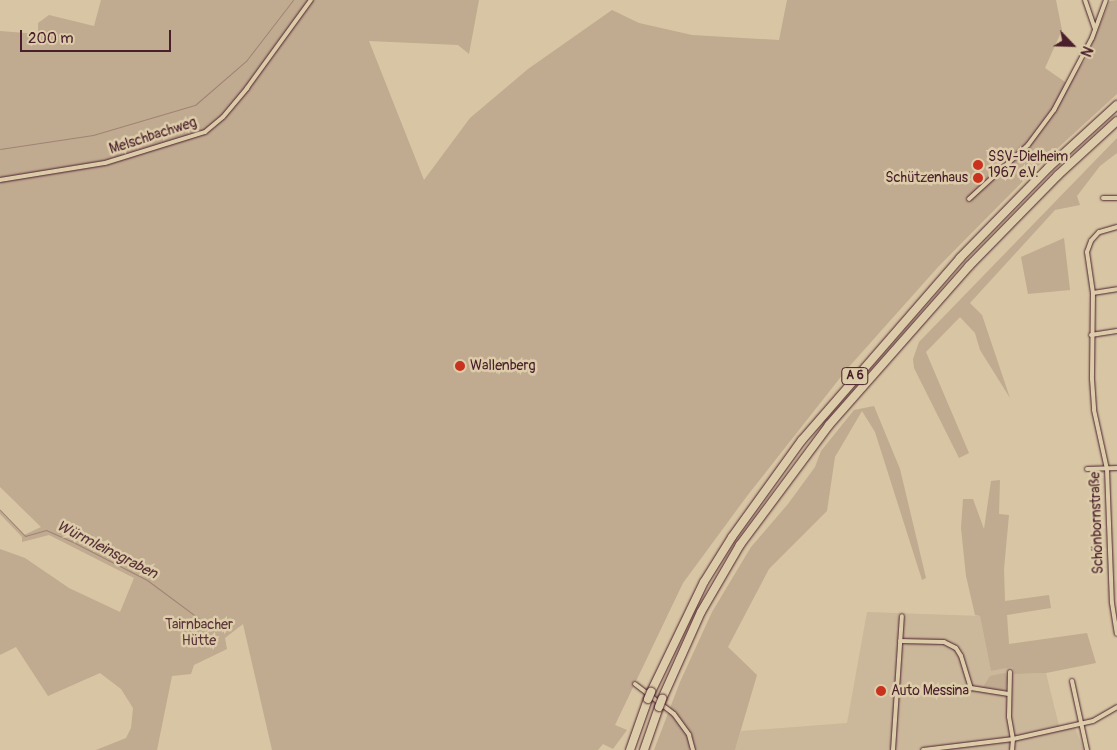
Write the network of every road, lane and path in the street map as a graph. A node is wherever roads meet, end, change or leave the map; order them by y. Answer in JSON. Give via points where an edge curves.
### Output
{"nodes":[{"id":1,"x":311,"y":0,"type":"edge"},
{"id":2,"x":1085,"y":0,"type":"edge"},
{"id":3,"x":1106,"y":0,"type":"edge"},
{"id":4,"x":1095,"y":29,"type":"junction"},
{"id":5,"x":1117,"y":105,"type":"edge"},
{"id":6,"x":1117,"y":121,"type":"edge"},
{"id":7,"x":0,"y":180,"type":"edge"},
{"id":8,"x":1103,"y":198,"type":"dead end"},
{"id":9,"x":1117,"y":198,"type":"edge"},
{"id":10,"x":969,"y":199,"type":"dead end"},
{"id":11,"x":1117,"y":227,"type":"edge"},
{"id":12,"x":1117,"y":289,"type":"edge"},
{"id":13,"x":1093,"y":293,"type":"junction"},
{"id":14,"x":1117,"y":331,"type":"edge"},
{"id":15,"x":1091,"y":335,"type":"junction"},
{"id":16,"x":1117,"y":468,"type":"edge"},
{"id":17,"x":1087,"y":469,"type":"dead end"},
{"id":18,"x":1108,"y":469,"type":"junction"},
{"id":19,"x":902,"y":616,"type":"dead end"},
{"id":20,"x":1117,"y":634,"type":"edge"},
{"id":21,"x":900,"y":641,"type":"junction"},
{"id":22,"x":1010,"y":672,"type":"dead end"},
{"id":23,"x":1072,"y":681,"type":"dead end"},
{"id":24,"x":635,"y":684,"type":"dead end"},
{"id":25,"x":1009,"y":694,"type":"junction"},
{"id":26,"x":1117,"y":707,"type":"edge"},
{"id":27,"x":1081,"y":724,"type":"junction"},
{"id":28,"x":1013,"y":739,"type":"junction"},
{"id":29,"x":630,"y":750,"type":"edge"},
{"id":30,"x":644,"y":750,"type":"edge"},
{"id":31,"x":692,"y":750,"type":"edge"},
{"id":32,"x":893,"y":750,"type":"edge"},
{"id":33,"x":923,"y":750,"type":"edge"},
{"id":34,"x":1012,"y":750,"type":"edge"},
{"id":35,"x":1086,"y":750,"type":"edge"}],
"edges":[{"from":1,"to":7,"type":"street","name":"Melschbachweg","via":[[247,88],[205,132],[105,163]]},
{"from":2,"to":4,"type":"street"},
{"from":3,"to":4,"type":"street"},
{"from":4,"to":10,"type":"street","via":[[1054,110],[1028,145]]},
{"from":5,"to":29,"type":"highway","number":"A 6","via":[[1048,167],[960,258],[802,440],[732,536],[704,582],[650,695]]},
{"from":6,"to":30,"type":"highway","number":"A 6","via":[[1058,175],[976,259],[830,425],[779,490],[701,612],[660,703]]},
{"from":8,"to":9,"type":"street"},
{"from":11,"to":13,"type":"street","name":"Schönbornstraße","via":[[1100,232],[1091,241],[1087,252]]},
{"from":12,"to":13,"type":"street"},
{"from":13,"to":15,"type":"street","name":"Schönbornstraße"},
{"from":14,"to":15,"type":"street"},
{"from":15,"to":18,"type":"street","name":"Schönbornstraße","via":[[1094,410]]},
{"from":16,"to":18,"type":"street"},
{"from":17,"to":18,"type":"street"},
{"from":18,"to":20,"type":"street","name":"Schönbornstraße","via":[[1112,603]]},
{"from":19,"to":21,"type":"street"},
{"from":21,"to":25,"type":"street","via":[[944,642],[962,656],[971,688]]},
{"from":21,"to":32,"type":"street"},
{"from":22,"to":25,"type":"street"},
{"from":23,"to":27,"type":"street"},
{"from":24,"to":31,"type":"street","via":[[674,714],[689,735]]},
{"from":25,"to":28,"type":"street","via":[[1008,717]]},
{"from":26,"to":27,"type":"street","via":[[1104,716]]},
{"from":27,"to":28,"type":"street"},
{"from":27,"to":35,"type":"street"},
{"from":28,"to":33,"type":"street"},
{"from":28,"to":34,"type":"street"}]}
